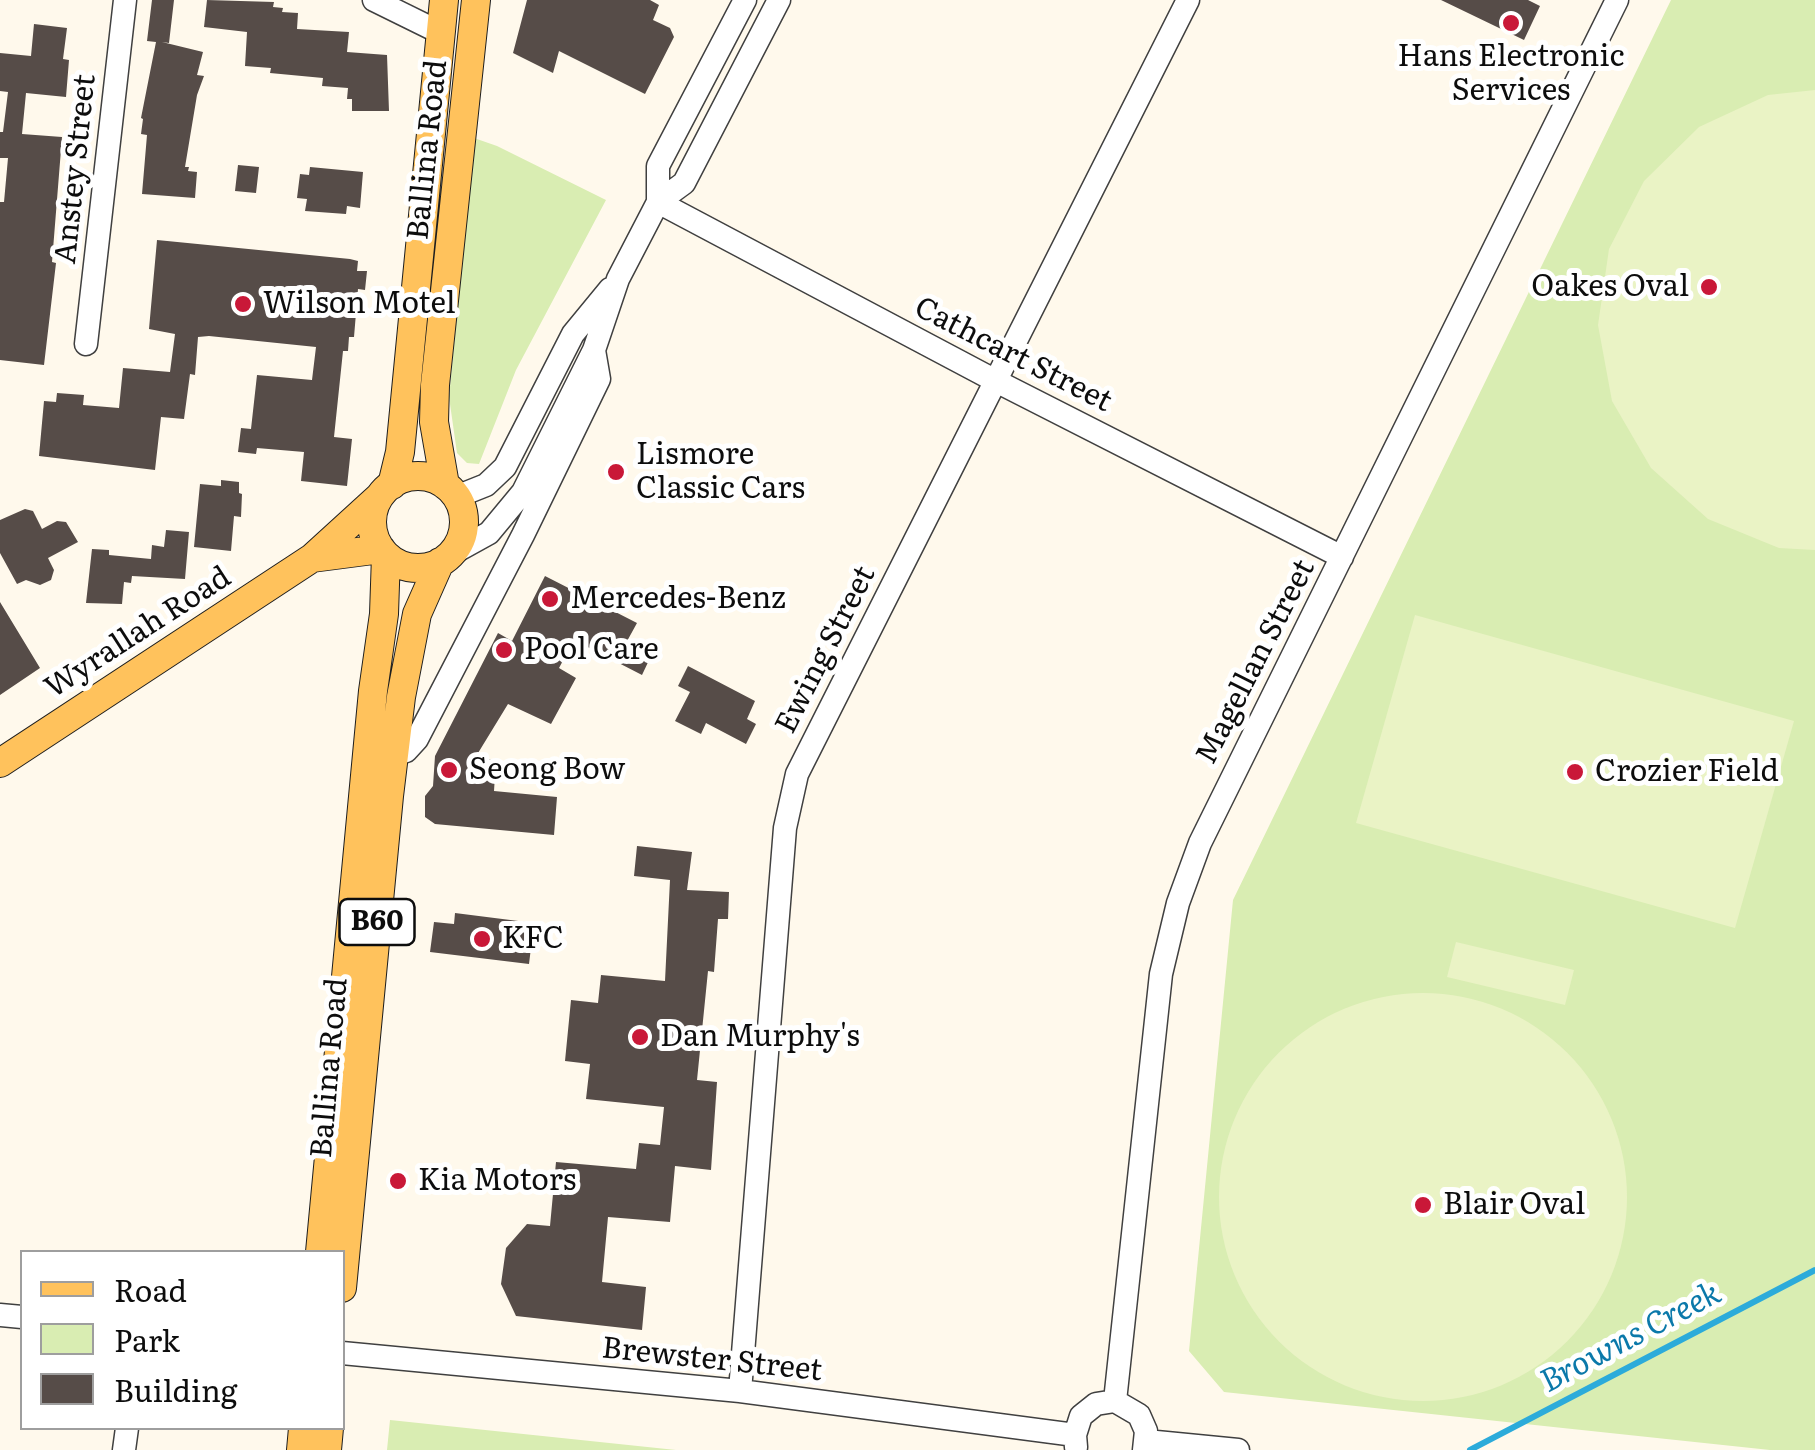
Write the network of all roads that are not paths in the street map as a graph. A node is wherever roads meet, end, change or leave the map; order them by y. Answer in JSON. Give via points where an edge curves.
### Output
{"nodes":[{"id":1,"x":125,"y":0,"type":"edge"},
{"id":2,"x":374,"y":0,"type":"edge"},
{"id":3,"x":444,"y":0,"type":"edge"},
{"id":4,"x":476,"y":0,"type":"edge"},
{"id":5,"x":745,"y":0,"type":"edge"},
{"id":6,"x":779,"y":0,"type":"edge"},
{"id":7,"x":1188,"y":0,"type":"edge"},
{"id":8,"x":1618,"y":0,"type":"edge"},
{"id":9,"x":441,"y":33,"type":"junction"},
{"id":10,"x":658,"y":202,"type":"junction"},
{"id":11,"x":618,"y":278,"type":"junction"},
{"id":12,"x":86,"y":344,"type":"dead end"},
{"id":13,"x":594,"y":350,"type":"junction"},
{"id":14,"x":994,"y":380,"type":"junction"},
{"id":15,"x":386,"y":490,"type":"junction"},
{"id":16,"x":450,"y":491,"type":"junction"},
{"id":17,"x":383,"y":552,"type":"junction"},
{"id":18,"x":1342,"y":557,"type":"junction"},
{"id":19,"x":312,"y":558,"type":"junction"},
{"id":20,"x":446,"y":558,"type":"junction"},
{"id":21,"x":394,"y":755,"type":"junction"},
{"id":22,"x":0,"y":763,"type":"edge"},
{"id":23,"x":320,"y":1250,"type":"edge"},
{"id":24,"x":345,"y":1257,"type":"edge"},
{"id":25,"x":345,"y":1353,"type":"edge"},
{"id":26,"x":740,"y":1391,"type":"junction"},
{"id":27,"x":1115,"y":1401,"type":"junction"},
{"id":28,"x":1076,"y":1442,"type":"edge"},
{"id":29,"x":1145,"y":1445,"type":"edge"},
{"id":30,"x":1238,"y":1450,"type":"edge"}],
"edges":[{"from":1,"to":12,"type":"street","name":"Anstey Street"},
{"from":2,"to":9,"type":"street"},
{"from":3,"to":9,"type":"main road","name":"Ballina Road","number":"B60"},
{"from":4,"to":16,"type":"main road","name":"Ballina Road","number":"B60","via":[[435,385],[434,422]]},
{"from":5,"to":10,"type":"street","via":[[658,166]]},
{"from":6,"to":10,"type":"street","via":[[684,184]]},
{"from":7,"to":14,"type":"street","name":"Ewing Street"},
{"from":8,"to":18,"type":"street","name":"Magellan Street"},
{"from":9,"to":15,"type":"main road","name":"Ballina Road","number":"B60","via":[[400,452]]},
{"from":10,"to":11,"type":"street"},
{"from":10,"to":14,"type":"street","name":"Cathcart Street"},
{"from":11,"to":13,"type":"street"},
{"from":11,"to":16,"type":"street","via":[[573,334],[504,467],[486,484]]},
{"from":13,"to":20,"type":"street","via":[[523,492],[489,534]]},
{"from":13,"to":21,"type":"street","via":[[598,379],[523,534],[418,739]]},
{"from":14,"to":18,"type":"street","name":"Cathcart Street"},
{"from":14,"to":26,"type":"street","name":"Ewing Street","via":[[790,798]]},
{"from":15,"to":16,"type":"main road","via":[[424,477]]},
{"from":15,"to":17,"type":"main road","number":"B60","via":[[372,519]]},
{"from":15,"to":19,"type":"main road","name":"Wyrallah Road"},
{"from":16,"to":20,"type":"main road","number":"B60","via":[[464,522]]},
{"from":17,"to":19,"type":"main road","name":"Wyrallah Road"},
{"from":17,"to":20,"type":"main road","via":[[416,568]]},
{"from":17,"to":23,"type":"main road","name":"Ballina Road","number":"B60","via":[[384,614]]},
{"from":18,"to":27,"type":"street","name":"Magellan Street","via":[[1200,842],[1178,903],[1160,974]]},
{"from":19,"to":22,"type":"main road","name":"Wyrallah Road"},
{"from":20,"to":21,"type":"main road","name":"Ballina Road","number":"B60","via":[[409,644]]},
{"from":21,"to":24,"type":"main road","name":"Ballina Road","number":"B60"},
{"from":25,"to":26,"type":"street","name":"Brewster Street"},
{"from":26,"to":28,"type":"street","name":"Brewster Street"},
{"from":27,"to":28,"type":"street","via":[[1081,1416]]},
{"from":27,"to":29,"type":"street","via":[[1138,1415]]},
{"from":29,"to":30,"type":"street"}]}
